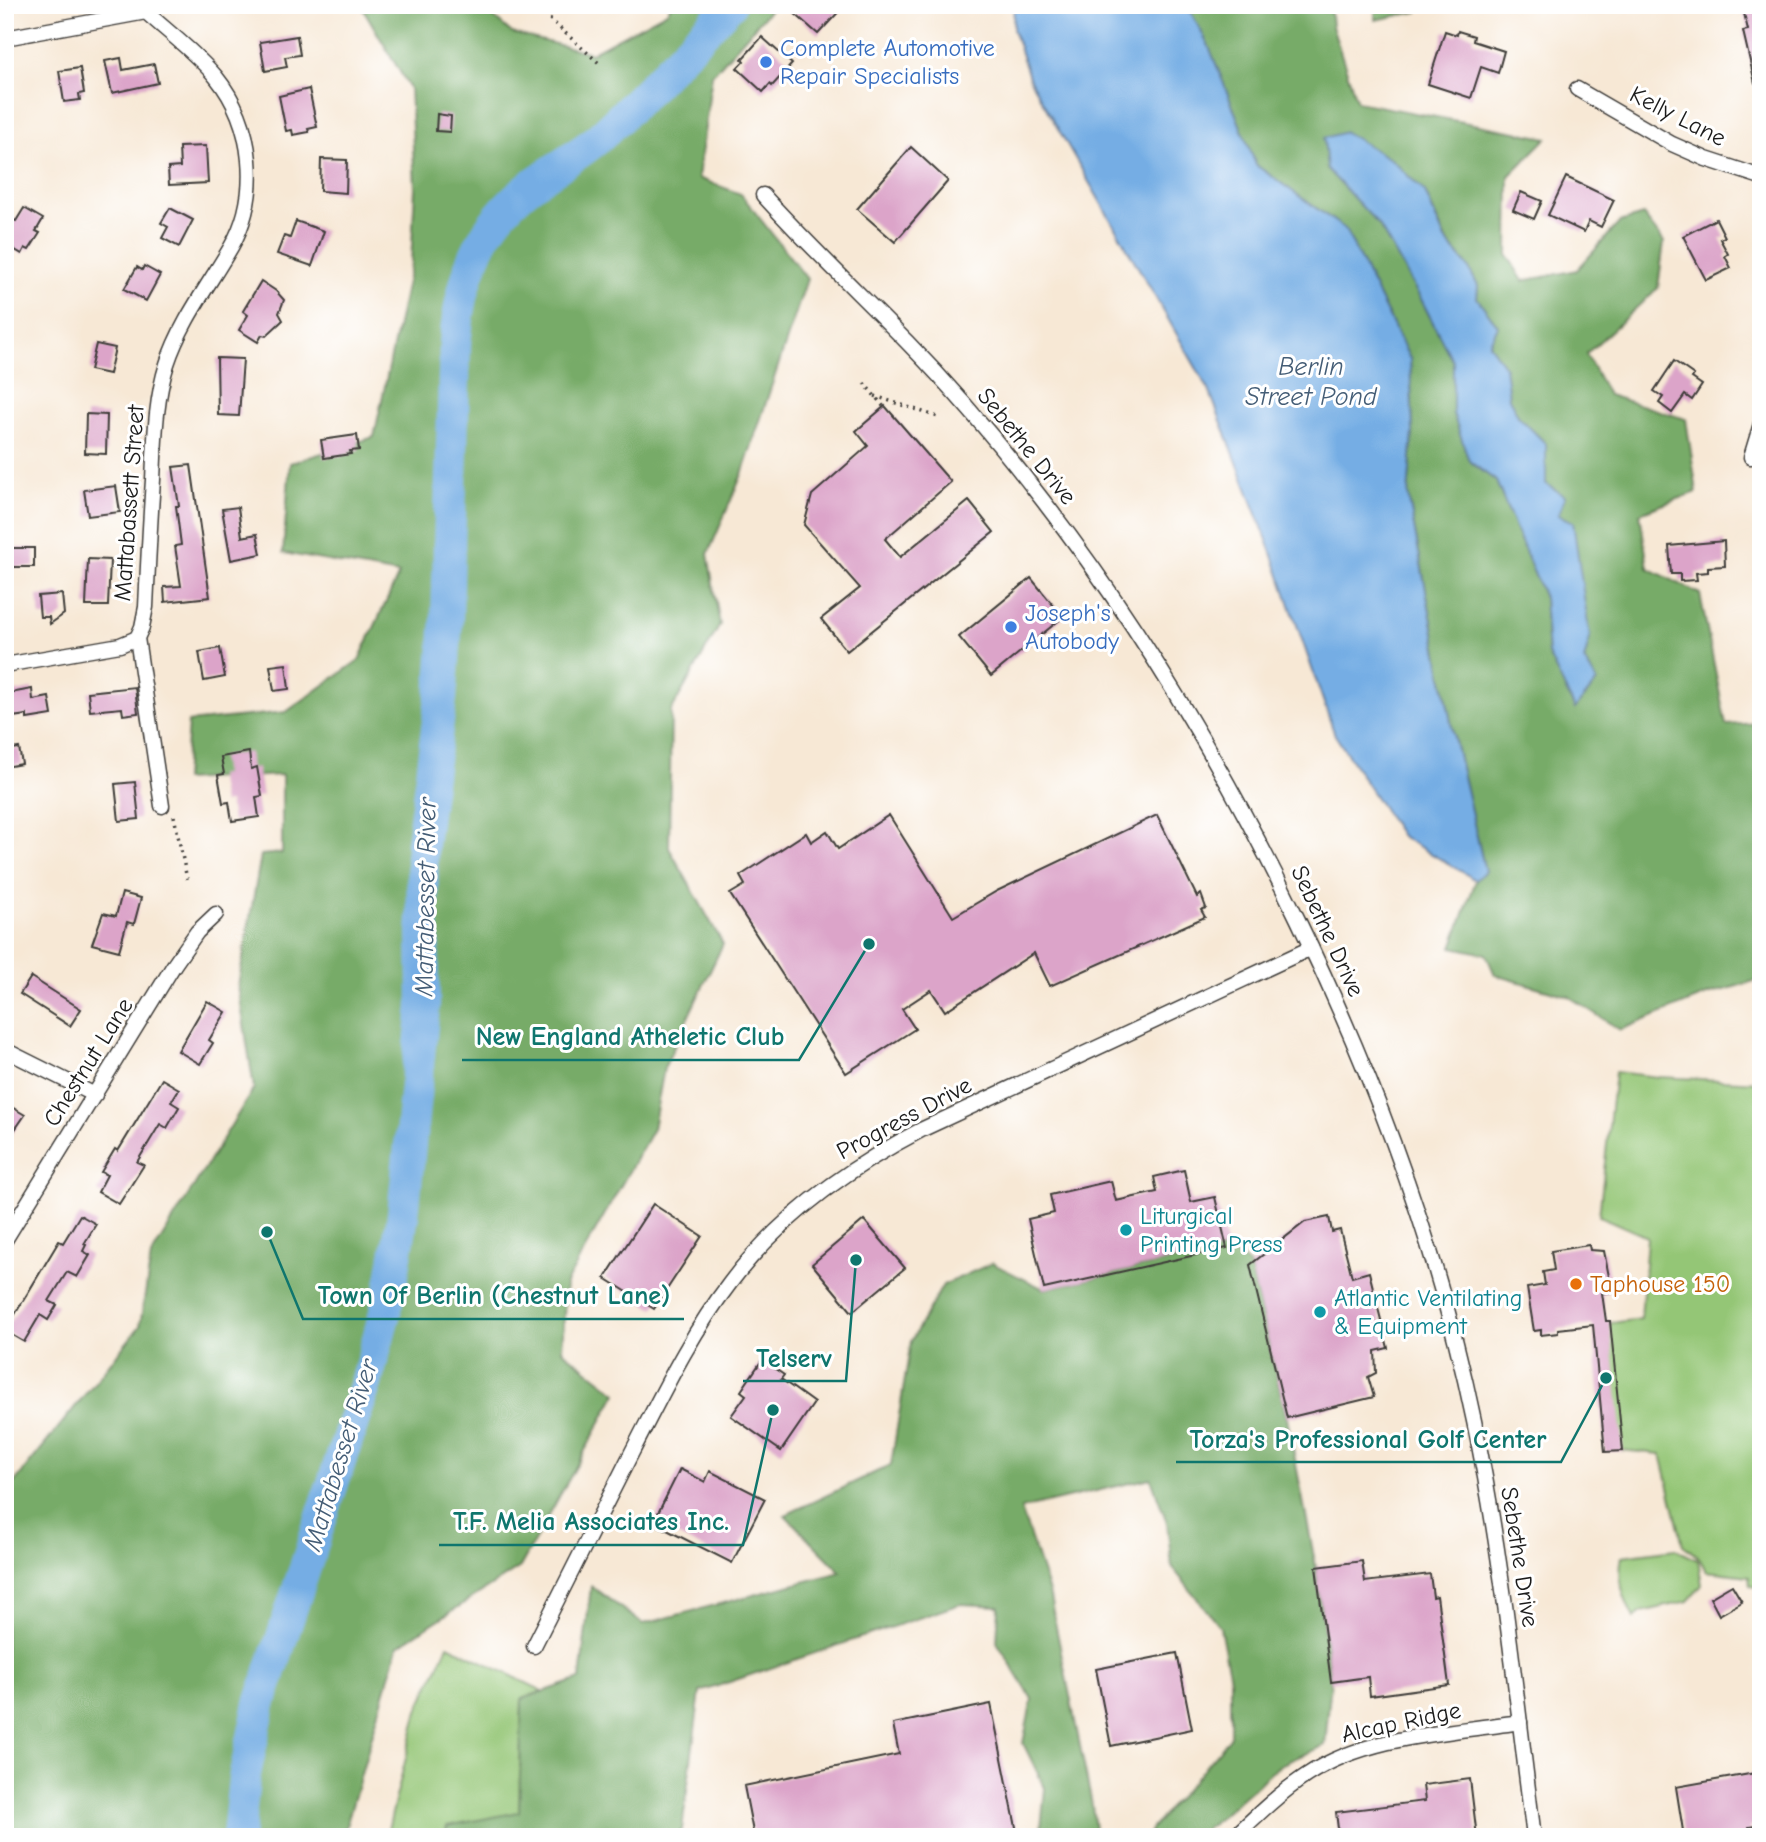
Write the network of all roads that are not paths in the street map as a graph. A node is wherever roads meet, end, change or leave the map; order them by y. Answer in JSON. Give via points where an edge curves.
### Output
{"nodes":[{"id":1,"x":146,"y":8,"type":"edge"},
{"id":2,"x":5,"y":38,"type":"edge"},
{"id":3,"x":1577,"y":89,"type":"dead end"},
{"id":4,"x":1761,"y":177,"type":"edge"},
{"id":5,"x":763,"y":195,"type":"dead end"},
{"id":6,"x":1761,"y":424,"type":"edge"},
{"id":7,"x":1751,"y":457,"type":"dead end"},
{"id":8,"x":136,"y":638,"type":"junction"},
{"id":9,"x":5,"y":665,"type":"edge"},
{"id":10,"x":168,"y":810,"type":"road end"},
{"id":11,"x":216,"y":914,"type":"dead end"},
{"id":12,"x":1311,"y":948,"type":"junction"},
{"id":13,"x":5,"y":1050,"type":"edge"},
{"id":14,"x":95,"y":1095,"type":"junction"},
{"id":15,"x":5,"y":1240,"type":"edge"},
{"id":16,"x":534,"y":1646,"type":"dead end"},
{"id":17,"x":1520,"y":1722,"type":"junction"},
{"id":18,"x":1234,"y":1837,"type":"edge"},
{"id":19,"x":1534,"y":1837,"type":"edge"}],
"edges":[{"from":1,"to":2,"type":"street"},
{"from":1,"to":8,"type":"street","name":"Mattabassett Street","via":[[215,76],[228,95],[245,137],[250,179],[242,223],[172,353],[157,403],[146,607]]},
{"from":3,"to":4,"type":"street","name":"Kelly Lane","via":[[1672,144]]},
{"from":5,"to":12,"type":"street","name":"Sebethe Drive","via":[[953,390],[1089,562],[1140,635],[1223,772]]},
{"from":6,"to":7,"type":"street"},
{"from":8,"to":9,"type":"street","via":[[120,645]]},
{"from":8,"to":10,"type":"street","name":"Mattabassett Street"},
{"from":11,"to":14,"type":"street","name":"Chestnut Lane","via":[[174,965]]},
{"from":12,"to":16,"type":"street","name":"Progress Drive","via":[[923,1129],[881,1151],[802,1208],[731,1281],[690,1343]]},
{"from":12,"to":17,"type":"street","name":"Sebethe Drive","via":[[1382,1114],[1455,1342],[1489,1501]]},
{"from":13,"to":14,"type":"street"},
{"from":14,"to":15,"type":"street","name":"Chestnut Lane"},
{"from":17,"to":18,"type":"street","name":"Alcap Ridge","via":[[1401,1740],[1337,1759],[1308,1774]]},
{"from":17,"to":19,"type":"street","name":"Sebethe Drive"}]}
